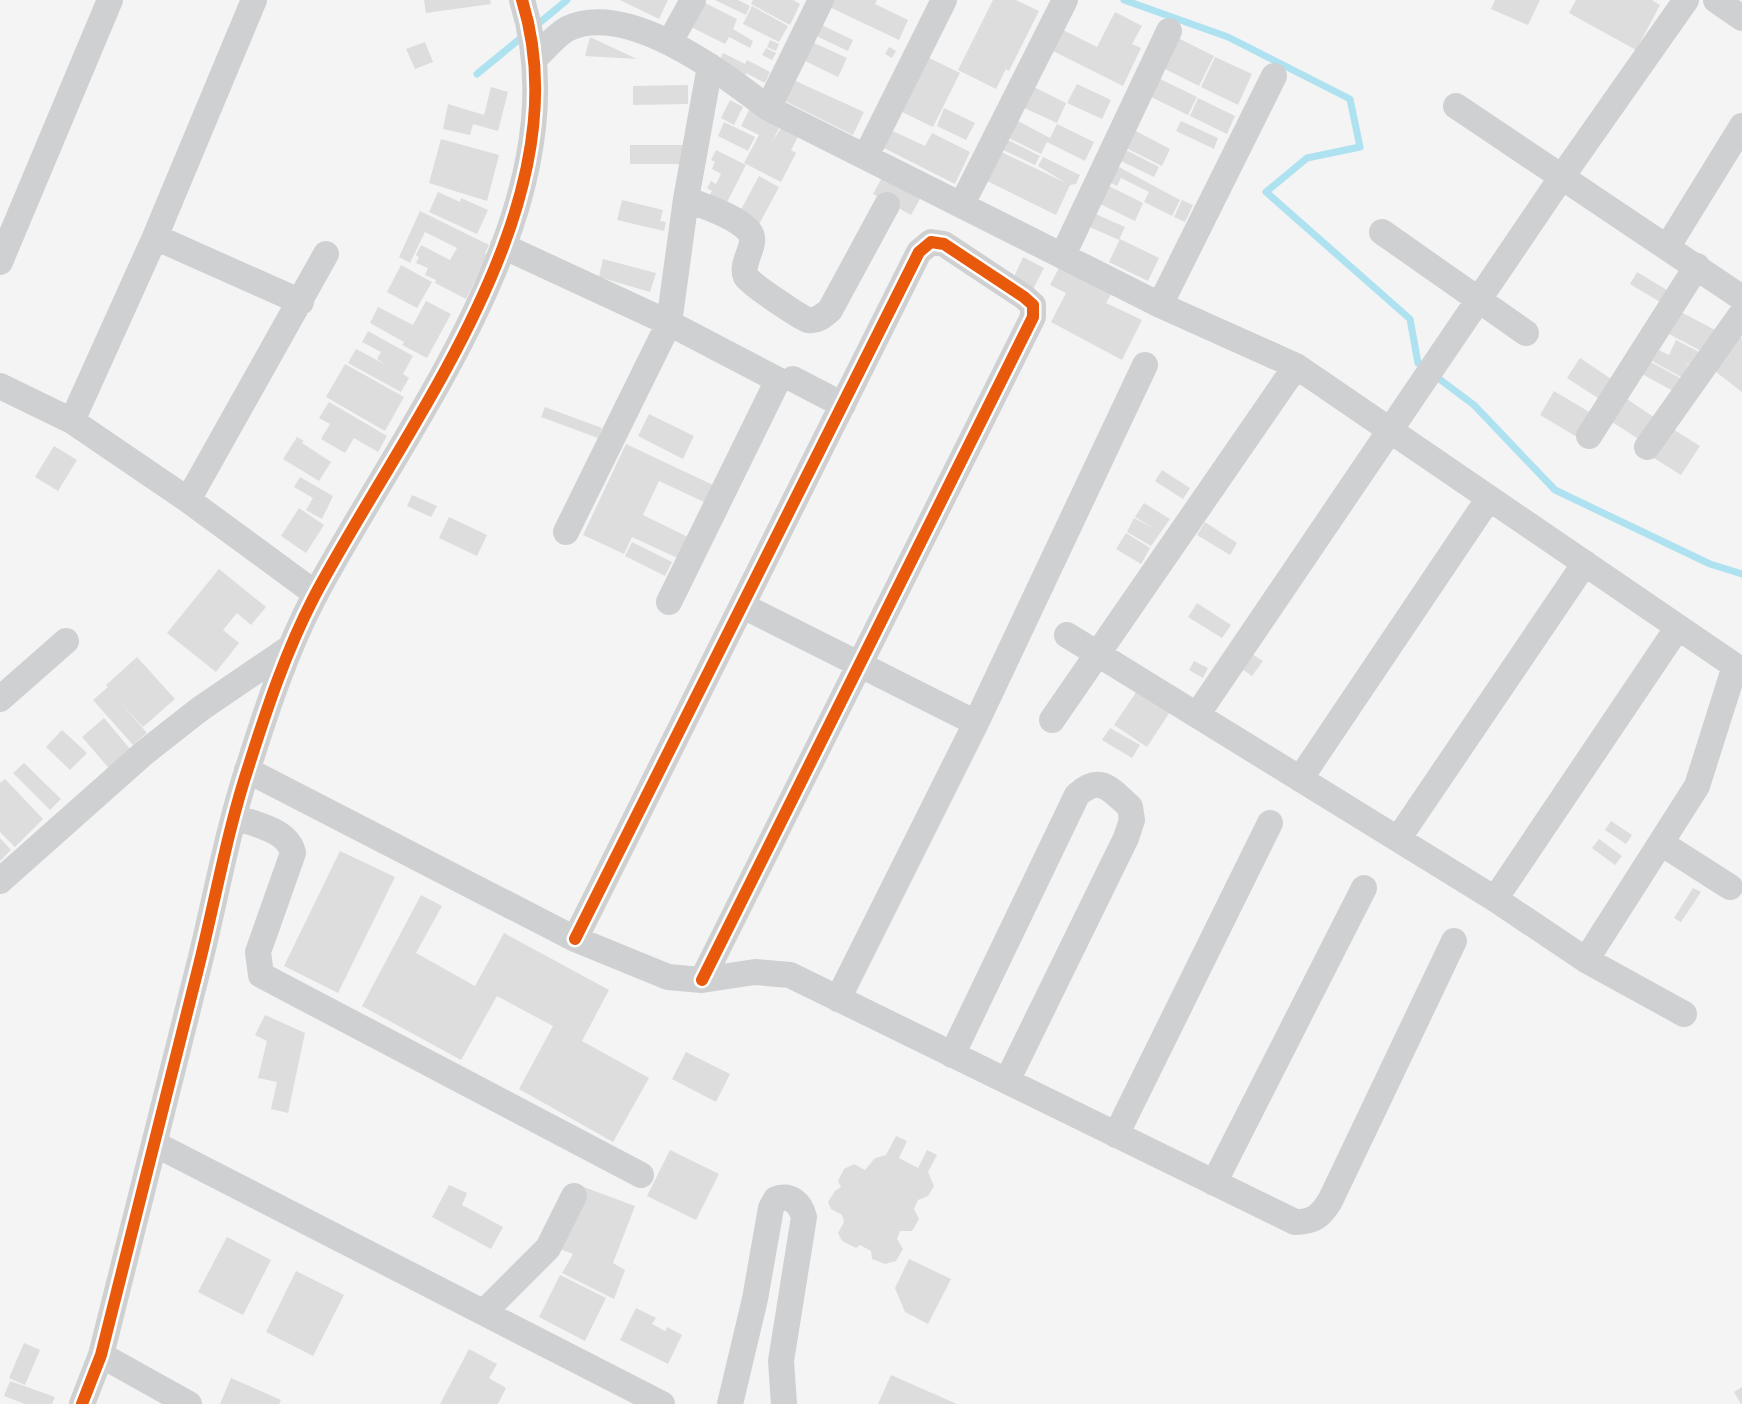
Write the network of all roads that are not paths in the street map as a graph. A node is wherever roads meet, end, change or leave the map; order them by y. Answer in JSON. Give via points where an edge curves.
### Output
{"nodes":[{"id":1,"x":110,"y":0,"type":"edge"},
{"id":2,"x":254,"y":0,"type":"edge"},
{"id":3,"x":693,"y":0,"type":"edge"},
{"id":4,"x":821,"y":0,"type":"edge"},
{"id":5,"x":944,"y":0,"type":"edge"},
{"id":6,"x":1065,"y":0,"type":"edge"},
{"id":7,"x":1686,"y":0,"type":"edge"},
{"id":8,"x":1716,"y":0,"type":"edge"},
{"id":9,"x":523,"y":3,"type":"edge"},
{"id":10,"x":1742,"y":18,"type":"edge"},
{"id":11,"x":1169,"y":31,"type":"dead end"},
{"id":12,"x":671,"y":40,"type":"junction"},
{"id":13,"x":533,"y":50,"type":"junction"},
{"id":14,"x":710,"y":66,"type":"junction"},
{"id":15,"x":1274,"y":76,"type":"dead end"},
{"id":16,"x":1456,"y":106,"type":"dead end"},
{"id":17,"x":768,"y":108,"type":"junction"},
{"id":18,"x":1742,"y":126,"type":"edge"},
{"id":19,"x":866,"y":156,"type":"junction"},
{"id":20,"x":1561,"y":178,"type":"junction"},
{"id":21,"x":686,"y":199,"type":"junction"},
{"id":22,"x":962,"y":204,"type":"junction"},
{"id":23,"x":887,"y":205,"type":"dead end"},
{"id":24,"x":1382,"y":232,"type":"dead end"},
{"id":25,"x":155,"y":237,"type":"junction"},
{"id":26,"x":503,"y":246,"type":"junction"},
{"id":27,"x":1668,"y":246,"type":"junction"},
{"id":28,"x":326,"y":254,"type":"dead end"},
{"id":29,"x":1063,"y":255,"type":"junction"},
{"id":30,"x":0,"y":262,"type":"edge"},
{"id":31,"x":1697,"y":266,"type":"junction"},
{"id":32,"x":1742,"y":298,"type":"edge"},
{"id":33,"x":301,"y":302,"type":"junction"},
{"id":34,"x":1479,"y":302,"type":"junction"},
{"id":35,"x":1160,"y":305,"type":"junction"},
{"id":36,"x":1742,"y":313,"type":"edge"},
{"id":37,"x":669,"y":323,"type":"junction"},
{"id":38,"x":1526,"y":333,"type":"dead end"},
{"id":39,"x":1145,"y":365,"type":"dead end"},
{"id":40,"x":1296,"y":366,"type":"junction"},
{"id":41,"x":793,"y":379,"type":"dead end"},
{"id":42,"x":0,"y":386,"type":"edge"},
{"id":43,"x":843,"y":405,"type":"junction"},
{"id":44,"x":72,"y":421,"type":"junction"},
{"id":45,"x":1390,"y":430,"type":"junction"},
{"id":46,"x":1589,"y":436,"type":"dead end"},
{"id":47,"x":1647,"y":447,"type":"dead end"},
{"id":48,"x":1489,"y":498,"type":"junction"},
{"id":49,"x":188,"y":500,"type":"junction"},
{"id":50,"x":566,"y":532,"type":"dead end"},
{"id":51,"x":1585,"y":563,"type":"junction"},
{"id":52,"x":316,"y":594,"type":"junction"},
{"id":53,"x":669,"y":602,"type":"dead end"},
{"id":54,"x":743,"y":606,"type":"junction"},
{"id":55,"x":1678,"y":627,"type":"junction"},
{"id":56,"x":1067,"y":635,"type":"dead end"},
{"id":57,"x":66,"y":641,"type":"dead end"},
{"id":58,"x":288,"y":649,"type":"junction"},
{"id":59,"x":1099,"y":655,"type":"junction"},
{"id":60,"x":858,"y":665,"type":"junction"},
{"id":61,"x":0,"y":699,"type":"edge"},
{"id":62,"x":1197,"y":715,"type":"junction"},
{"id":63,"x":1052,"y":720,"type":"dead end"},
{"id":64,"x":976,"y":723,"type":"junction"},
{"id":65,"x":247,"y":770,"type":"junction"},
{"id":66,"x":1300,"y":779,"type":"junction"},
{"id":67,"x":236,"y":817,"type":"junction"},
{"id":68,"x":1270,"y":823,"type":"dead end"},
{"id":69,"x":1398,"y":839,"type":"junction"},
{"id":70,"x":1661,"y":843,"type":"junction"},
{"id":71,"x":0,"y":881,"type":"edge"},
{"id":72,"x":1730,"y":887,"type":"dead end"},
{"id":73,"x":1364,"y":888,"type":"dead end"},
{"id":74,"x":1495,"y":899,"type":"junction"},
{"id":75,"x":575,"y":939,"type":"junction"},
{"id":76,"x":1454,"y":941,"type":"dead end"},
{"id":77,"x":1586,"y":960,"type":"junction"},
{"id":78,"x":702,"y":980,"type":"junction"},
{"id":79,"x":838,"y":999,"type":"junction"},
{"id":80,"x":1684,"y":1014,"type":"dead end"},
{"id":81,"x":952,"y":1055,"type":"junction"},
{"id":82,"x":1007,"y":1081,"type":"junction"},
{"id":83,"x":1116,"y":1135,"type":"junction"},
{"id":84,"x":155,"y":1144,"type":"junction"},
{"id":85,"x":641,"y":1175,"type":"dead end"},
{"id":86,"x":1214,"y":1183,"type":"junction"},
{"id":87,"x":574,"y":1196,"type":"dead end"},
{"id":88,"x":484,"y":1312,"type":"junction"},
{"id":89,"x":101,"y":1355,"type":"junction"},
{"id":90,"x":82,"y":1404,"type":"edge"},
{"id":91,"x":189,"y":1404,"type":"edge"},
{"id":92,"x":662,"y":1404,"type":"edge"},
{"id":93,"x":730,"y":1404,"type":"edge"},
{"id":94,"x":784,"y":1404,"type":"edge"}],
"edges":[{"from":1,"to":30,"type":"street"},
{"from":2,"to":25,"type":"street"},
{"from":3,"to":12,"type":"street"},
{"from":4,"to":17,"type":"street"},
{"from":5,"to":19,"type":"street"},
{"from":6,"to":22,"type":"street"},
{"from":7,"to":20,"type":"street"},
{"from":8,"to":10,"type":"street"},
{"from":9,"to":13,"type":"street"},
{"from":11,"to":29,"type":"street"},
{"from":12,"to":13,"type":"street","via":[[635,22],[601,18],[568,28]]},
{"from":12,"to":14,"type":"street"},
{"from":13,"to":26,"type":"street","via":[[536,120],[530,163]]},
{"from":14,"to":17,"type":"street"},
{"from":14,"to":21,"type":"street"},
{"from":15,"to":35,"type":"street"},
{"from":16,"to":20,"type":"street"},
{"from":17,"to":19,"type":"street"},
{"from":18,"to":27,"type":"street"},
{"from":19,"to":22,"type":"street"},
{"from":20,"to":27,"type":"street"},
{"from":20,"to":34,"type":"street"},
{"from":21,"to":23,"type":"street","via":[[750,231],[746,277],[809,320],[830,310]]},
{"from":21,"to":37,"type":"street"},
{"from":22,"to":29,"type":"street"},
{"from":24,"to":34,"type":"street"},
{"from":25,"to":33,"type":"street"},
{"from":25,"to":44,"type":"street"},
{"from":26,"to":37,"type":"street"},
{"from":26,"to":52,"type":"street","via":[[457,350]]},
{"from":27,"to":31,"type":"street"},
{"from":28,"to":33,"type":"street"},
{"from":29,"to":35,"type":"street"},
{"from":31,"to":32,"type":"street"},
{"from":31,"to":46,"type":"street"},
{"from":33,"to":49,"type":"street"},
{"from":34,"to":38,"type":"street"},
{"from":34,"to":45,"type":"street"},
{"from":35,"to":40,"type":"street"},
{"from":36,"to":47,"type":"street"},
{"from":37,"to":50,"type":"street"},
{"from":37,"to":53,"type":"street","via":[[778,380]]},
{"from":39,"to":64,"type":"street"},
{"from":40,"to":45,"type":"street"},
{"from":40,"to":59,"type":"street"},
{"from":41,"to":43,"type":"street"},
{"from":42,"to":44,"type":"street"},
{"from":43,"to":54,"type":"street"},
{"from":43,"to":60,"type":"street","via":[[919,252],[931,242],[944,244],[1033,305],[1033,317]]},
{"from":44,"to":49,"type":"street"},
{"from":45,"to":48,"type":"street"},
{"from":45,"to":62,"type":"street"},
{"from":48,"to":51,"type":"street"},
{"from":48,"to":66,"type":"street"},
{"from":49,"to":52,"type":"street"},
{"from":51,"to":55,"type":"street"},
{"from":51,"to":69,"type":"street"},
{"from":52,"to":58,"type":"street"},
{"from":54,"to":60,"type":"street"},
{"from":54,"to":75,"type":"street"},
{"from":55,"to":70,"type":"street","via":[[1735,666],[1697,786]]},
{"from":55,"to":74,"type":"street"},
{"from":56,"to":59,"type":"street"},
{"from":57,"to":61,"type":"street"},
{"from":58,"to":65,"type":"street"},
{"from":58,"to":71,"type":"street","via":[[144,753]]},
{"from":59,"to":62,"type":"street"},
{"from":59,"to":63,"type":"street"},
{"from":60,"to":64,"type":"street"},
{"from":60,"to":78,"type":"street"},
{"from":62,"to":66,"type":"street"},
{"from":64,"to":79,"type":"street"},
{"from":65,"to":67,"type":"street"},
{"from":65,"to":75,"type":"street"},
{"from":66,"to":69,"type":"street"},
{"from":67,"to":84,"type":"street"},
{"from":67,"to":85,"type":"street","via":[[284,836],[293,853],[258,952],[261,975]]},
{"from":68,"to":83,"type":"street"},
{"from":69,"to":74,"type":"street"},
{"from":70,"to":72,"type":"street"},
{"from":70,"to":77,"type":"street"},
{"from":73,"to":86,"type":"street"},
{"from":74,"to":77,"type":"street"},
{"from":75,"to":78,"type":"street","via":[[668,977]]},
{"from":76,"to":86,"type":"street","via":[[1322,1215],[1295,1222]]},
{"from":77,"to":80,"type":"street"},
{"from":78,"to":79,"type":"street","via":[[755,972],[790,975]]},
{"from":79,"to":81,"type":"street"},
{"from":81,"to":82,"type":"street"},
{"from":81,"to":82,"type":"street","via":[[1077,795],[1097,783],[1130,807],[1132,820]]},
{"from":82,"to":83,"type":"street"},
{"from":83,"to":86,"type":"street"},
{"from":84,"to":88,"type":"street"},
{"from":84,"to":89,"type":"street"},
{"from":87,"to":88,"type":"street","via":[[548,1248]]},
{"from":88,"to":92,"type":"street"},
{"from":89,"to":90,"type":"street"},
{"from":89,"to":91,"type":"street"},
{"from":93,"to":94,"type":"street","via":[[771,1208],[784,1196],[801,1207],[804,1217],[781,1361]]}]}
